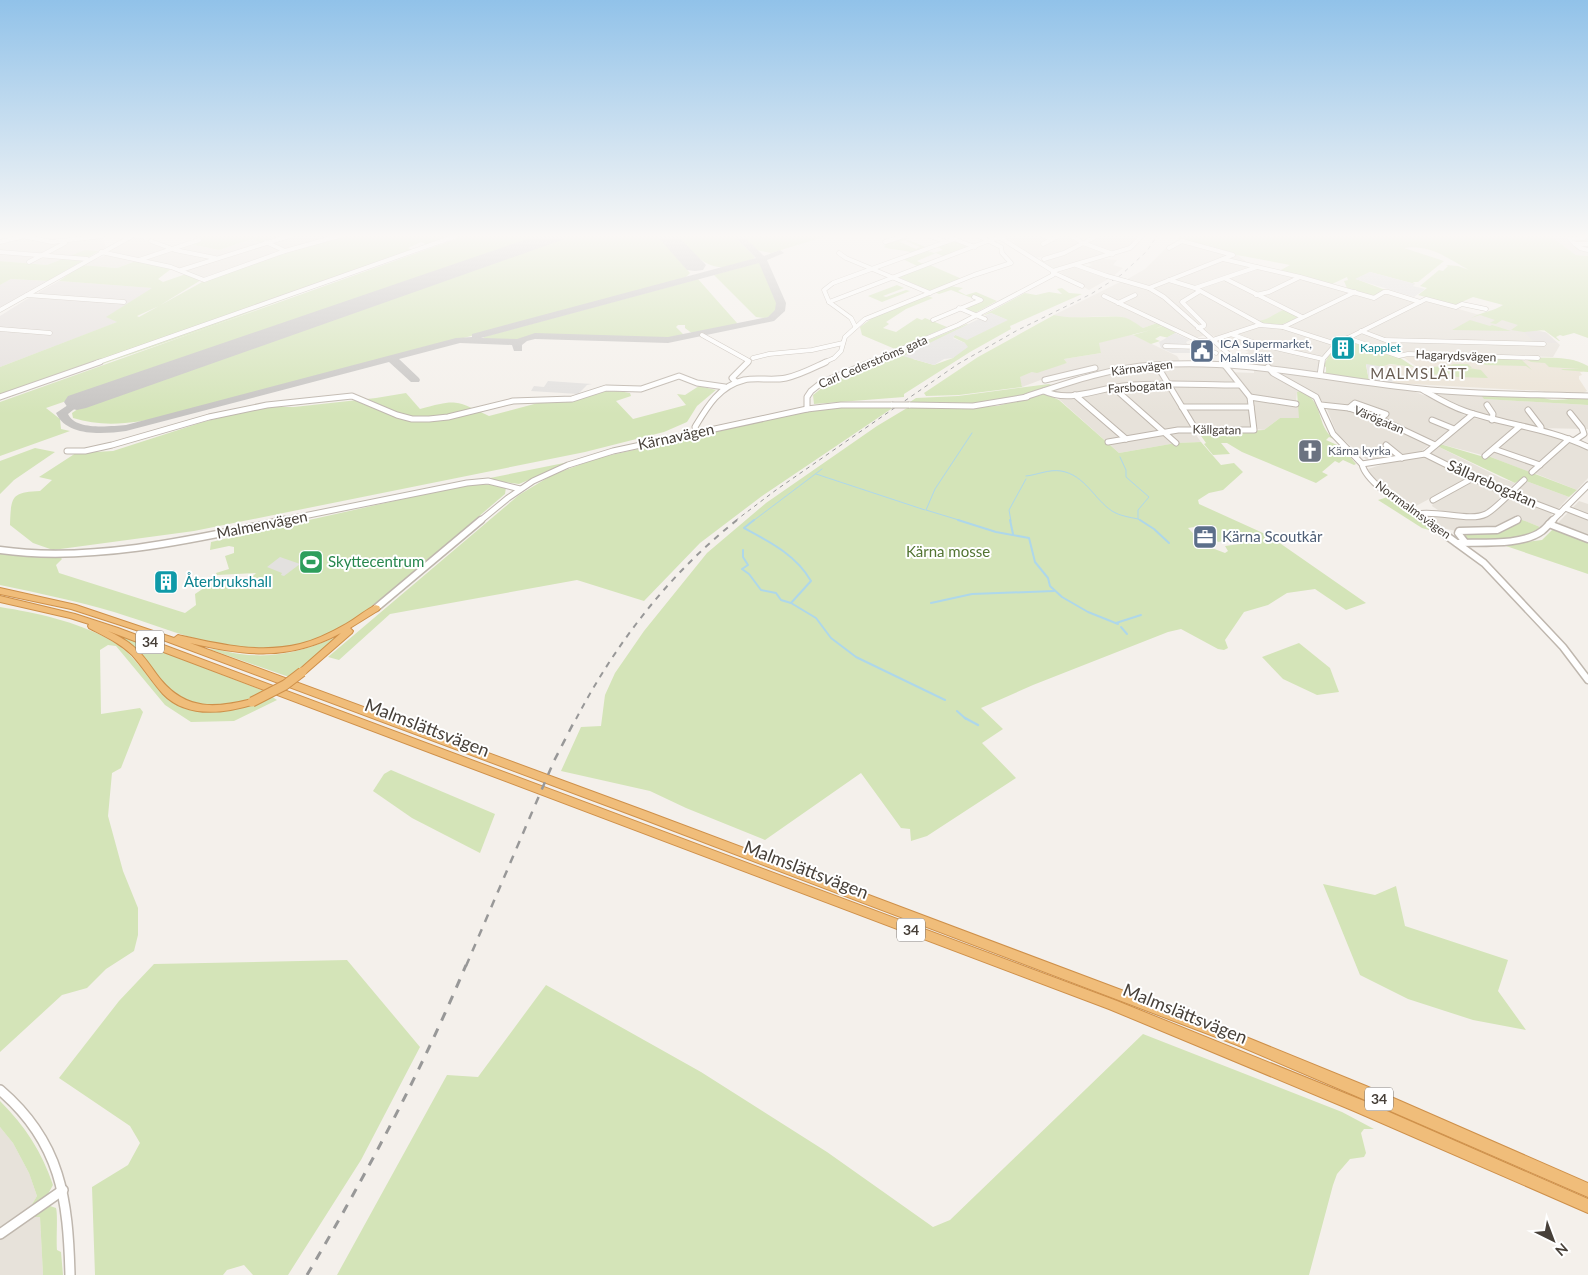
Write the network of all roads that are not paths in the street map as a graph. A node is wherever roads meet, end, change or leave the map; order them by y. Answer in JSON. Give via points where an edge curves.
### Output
{"nodes":[{"id":1,"x":25,"y":296,"type":"edge"},
{"id":2,"x":33,"y":296,"type":"edge"},
{"id":3,"x":287,"y":296,"type":"edge"},
{"id":4,"x":825,"y":296,"type":"edge"},
{"id":5,"x":846,"y":296,"type":"edge"},
{"id":6,"x":924,"y":296,"type":"edge"},
{"id":7,"x":1012,"y":296,"type":"edge"},
{"id":8,"x":1104,"y":296,"type":"dead end"},
{"id":9,"x":1134,"y":296,"type":"edge"},
{"id":10,"x":1162,"y":296,"type":"edge"},
{"id":11,"x":1193,"y":296,"type":"edge"},
{"id":12,"x":1208,"y":296,"type":"edge"},
{"id":13,"x":1257,"y":296,"type":"edge"},
{"id":14,"x":1348,"y":296,"type":"edge"},
{"id":15,"x":1366,"y":296,"type":"edge"},
{"id":16,"x":1378,"y":296,"type":"edge"},
{"id":17,"x":1399,"y":296,"type":"edge"},
{"id":18,"x":974,"y":297,"type":"dead end"},
{"id":19,"x":124,"y":302,"type":"dead end"},
{"id":20,"x":829,"y":302,"type":"junction"},
{"id":21,"x":1420,"y":302,"type":"junction"},
{"id":22,"x":1118,"y":303,"type":"junction"},
{"id":23,"x":960,"y":308,"type":"junction"},
{"id":24,"x":1486,"y":309,"type":"dead end"},
{"id":25,"x":0,"y":310,"type":"edge"},
{"id":26,"x":977,"y":315,"type":"junction"},
{"id":27,"x":1302,"y":317,"type":"junction"},
{"id":28,"x":867,"y":318,"type":"junction"},
{"id":29,"x":852,"y":319,"type":"junction"},
{"id":30,"x":985,"y":319,"type":"dead end"},
{"id":31,"x":933,"y":320,"type":"dead end"},
{"id":32,"x":1262,"y":325,"type":"junction"},
{"id":33,"x":856,"y":326,"type":"junction"},
{"id":34,"x":1283,"y":326,"type":"junction"},
{"id":35,"x":1198,"y":328,"type":"junction"},
{"id":36,"x":0,"y":329,"type":"edge"},
{"id":37,"x":1361,"y":331,"type":"junction"},
{"id":38,"x":50,"y":332,"type":"dead end"},
{"id":39,"x":1231,"y":334,"type":"junction"},
{"id":40,"x":702,"y":335,"type":"dead end"},
{"id":41,"x":1347,"y":338,"type":"junction"},
{"id":42,"x":1213,"y":340,"type":"junction"},
{"id":43,"x":843,"y":343,"type":"junction"},
{"id":44,"x":1336,"y":344,"type":"junction"},
{"id":45,"x":1544,"y":344,"type":"dead end"},
{"id":46,"x":1165,"y":346,"type":"dead end"},
{"id":47,"x":1216,"y":353,"type":"dead end"},
{"id":48,"x":753,"y":358,"type":"dead end"},
{"id":49,"x":1538,"y":358,"type":"dead end"},
{"id":50,"x":1323,"y":359,"type":"junction"},
{"id":51,"x":1223,"y":363,"type":"junction"},
{"id":52,"x":1237,"y":364,"type":"junction"},
{"id":53,"x":1268,"y":367,"type":"junction"},
{"id":54,"x":1095,"y":368,"type":"dead end"},
{"id":55,"x":1081,"y":371,"type":"junction"},
{"id":56,"x":1161,"y":372,"type":"dead end"},
{"id":57,"x":1320,"y":375,"type":"junction"},
{"id":58,"x":1089,"y":377,"type":"junction"},
{"id":59,"x":1045,"y":380,"type":"dead end"},
{"id":60,"x":736,"y":382,"type":"junction"},
{"id":61,"x":1169,"y":385,"type":"junction"},
{"id":62,"x":1239,"y":385,"type":"junction"},
{"id":63,"x":725,"y":387,"type":"junction"},
{"id":64,"x":1114,"y":388,"type":"junction"},
{"id":65,"x":1422,"y":389,"type":"junction"},
{"id":66,"x":1045,"y":391,"type":"junction"},
{"id":67,"x":1075,"y":395,"type":"junction"},
{"id":68,"x":1588,"y":396,"type":"edge"},
{"id":69,"x":0,"y":397,"type":"edge"},
{"id":70,"x":1250,"y":397,"type":"junction"},
{"id":71,"x":1296,"y":404,"type":"dead end"},
{"id":72,"x":1321,"y":405,"type":"junction"},
{"id":73,"x":1487,"y":405,"type":"dead end"},
{"id":74,"x":1182,"y":407,"type":"junction"},
{"id":75,"x":1251,"y":407,"type":"junction"},
{"id":76,"x":807,"y":409,"type":"junction"},
{"id":77,"x":1528,"y":410,"type":"dead end"},
{"id":78,"x":1570,"y":413,"type":"dead end"},
{"id":79,"x":1473,"y":414,"type":"junction"},
{"id":80,"x":1432,"y":420,"type":"dead end"},
{"id":81,"x":1492,"y":420,"type":"junction"},
{"id":82,"x":1520,"y":426,"type":"junction"},
{"id":83,"x":1454,"y":429,"type":"junction"},
{"id":84,"x":1196,"y":430,"type":"junction"},
{"id":85,"x":1541,"y":430,"type":"junction"},
{"id":86,"x":1163,"y":432,"type":"junction"},
{"id":87,"x":697,"y":433,"type":"junction"},
{"id":88,"x":1569,"y":438,"type":"junction"},
{"id":89,"x":1126,"y":439,"type":"junction"},
{"id":90,"x":1575,"y":440,"type":"junction"},
{"id":91,"x":1108,"y":442,"type":"dead end"},
{"id":92,"x":1176,"y":443,"type":"dead end"},
{"id":93,"x":1386,"y":445,"type":"dead end"},
{"id":94,"x":1435,"y":445,"type":"junction"},
{"id":95,"x":1588,"y":447,"type":"edge"},
{"id":96,"x":1494,"y":449,"type":"junction"},
{"id":97,"x":67,"y":451,"type":"dead end"},
{"id":98,"x":1425,"y":454,"type":"junction"},
{"id":99,"x":1485,"y":456,"type":"dead end"},
{"id":100,"x":1402,"y":458,"type":"junction"},
{"id":101,"x":1362,"y":464,"type":"junction"},
{"id":102,"x":1540,"y":466,"type":"junction"},
{"id":103,"x":1532,"y":472,"type":"dead end"},
{"id":104,"x":1473,"y":478,"type":"junction"},
{"id":105,"x":1524,"y":480,"type":"dead end"},
{"id":106,"x":1588,"y":485,"type":"edge"},
{"id":107,"x":520,"y":489,"type":"junction"},
{"id":108,"x":1508,"y":494,"type":"junction"},
{"id":109,"x":1433,"y":500,"type":"dead end"},
{"id":110,"x":1565,"y":508,"type":"junction"},
{"id":111,"x":1560,"y":513,"type":"junction"},
{"id":112,"x":1417,"y":514,"type":"junction"},
{"id":113,"x":1588,"y":517,"type":"edge"},
{"id":114,"x":1518,"y":519,"type":"dead end"},
{"id":115,"x":1549,"y":524,"type":"junction"},
{"id":116,"x":1588,"y":539,"type":"edge"},
{"id":117,"x":1458,"y":542,"type":"junction"},
{"id":118,"x":1465,"y":542,"type":"junction"},
{"id":119,"x":0,"y":550,"type":"edge"},
{"id":120,"x":1473,"y":553,"type":"joint"},
{"id":121,"x":0,"y":591,"type":"edge"},
{"id":122,"x":0,"y":599,"type":"edge"},
{"id":123,"x":376,"y":608,"type":"junction"},
{"id":124,"x":72,"y":616,"type":"junction"},
{"id":125,"x":142,"y":629,"type":"junction"},
{"id":126,"x":1588,"y":680,"type":"edge"},
{"id":127,"x":0,"y":1090,"type":"edge"},
{"id":128,"x":1588,"y":1189,"type":"edge"},
{"id":129,"x":63,"y":1190,"type":"junction"},
{"id":130,"x":1588,"y":1206,"type":"edge"},
{"id":131,"x":0,"y":1234,"type":"edge"},
{"id":132,"x":70,"y":1275,"type":"edge"}],
"edges":[{"from":1,"to":25,"type":"street"},
{"from":2,"to":19,"type":"street"},
{"from":3,"to":69,"type":"street"},
{"from":4,"to":20,"type":"street"},
{"from":5,"to":20,"type":"street"},
{"from":6,"to":28,"type":"street"},
{"from":7,"to":26,"type":"street","name":"Carl Cederströms gata"},
{"from":8,"to":22,"type":"street"},
{"from":9,"to":22,"type":"street"},
{"from":10,"to":35,"type":"street"},
{"from":11,"to":35,"type":"street","via":[[1182,302],[1204,324]]},
{"from":12,"to":32,"type":"street"},
{"from":13,"to":27,"type":"street"},
{"from":14,"to":27,"type":"street"},
{"from":15,"to":16,"type":"street"},
{"from":17,"to":21,"type":"street"},
{"from":18,"to":23,"type":"street","via":[[981,300]]},
{"from":20,"to":29,"type":"street"},
{"from":21,"to":24,"type":"street","via":[[1426,299],[1456,307],[1462,304]]},
{"from":21,"to":37,"type":"street"},
{"from":22,"to":42,"type":"street","via":[[1195,340]]},
{"from":23,"to":26,"type":"street"},
{"from":23,"to":31,"type":"street"},
{"from":26,"to":30,"type":"street"},
{"from":26,"to":76,"type":"street","name":"Carl Cederströms gata","via":[[821,383],[808,396]]},
{"from":27,"to":34,"type":"street"},
{"from":28,"to":29,"type":"street"},
{"from":28,"to":33,"type":"street"},
{"from":29,"to":33,"type":"street"},
{"from":32,"to":34,"type":"street"},
{"from":32,"to":39,"type":"street"},
{"from":33,"to":43,"type":"street"},
{"from":34,"to":44,"type":"street"},
{"from":35,"to":42,"type":"street"},
{"from":36,"to":38,"type":"street"},
{"from":37,"to":41,"type":"street"},
{"from":37,"to":45,"type":"street","via":[[1385,340]]},
{"from":39,"to":42,"type":"street"},
{"from":39,"to":50,"type":"street","via":[[1258,344]]},
{"from":40,"to":60,"type":"street","via":[[749,361],[732,378]]},
{"from":41,"to":44,"type":"street"},
{"from":41,"to":49,"type":"street","name":"Hagarydsvägen","via":[[1399,356]]},
{"from":42,"to":52,"type":"street"},
{"from":43,"to":48,"type":"street","via":[[805,352]]},
{"from":43,"to":60,"type":"street","via":[[834,358],[797,375]]},
{"from":44,"to":50,"type":"street"},
{"from":46,"to":47,"type":"street","via":[[1210,348]]},
{"from":50,"to":57,"type":"street"},
{"from":51,"to":52,"type":"street","name":"Kärnavägen"},
{"from":51,"to":58,"type":"street","name":"Kärnavägen","via":[[1152,365]]},
{"from":51,"to":62,"type":"street"},
{"from":52,"to":53,"type":"street"},
{"from":53,"to":57,"type":"street"},
{"from":53,"to":72,"type":"street","name":"Norrmalmsvägen","via":[[1311,394]]},
{"from":54,"to":55,"type":"street"},
{"from":55,"to":58,"type":"street"},
{"from":55,"to":59,"type":"street"},
{"from":56,"to":61,"type":"street"},
{"from":57,"to":65,"type":"street"},
{"from":58,"to":66,"type":"street","name":"Kärnavägen"},
{"from":60,"to":63,"type":"street"},
{"from":61,"to":62,"type":"street","name":"Farsbogatan"},
{"from":61,"to":64,"type":"street","name":"Farsbogatan"},
{"from":61,"to":74,"type":"street"},
{"from":62,"to":70,"type":"street"},
{"from":63,"to":87,"type":"street","via":[[696,425]]},
{"from":63,"to":97,"type":"street","via":[[697,383],[679,376],[641,389],[606,388],[572,399],[513,401],[448,417],[420,419],[397,416],[355,397],[343,396],[238,410],[112,446]]},
{"from":64,"to":67,"type":"street","name":"Farsbogatan"},
{"from":64,"to":86,"type":"street"},
{"from":65,"to":68,"type":"street"},
{"from":65,"to":79,"type":"street"},
{"from":66,"to":67,"type":"street","name":"Farsbogatan","via":[[1059,397]]},
{"from":66,"to":76,"type":"street","name":"Kärnavägen","bridge":true,"via":[[973,406],[841,405]]},
{"from":67,"to":89,"type":"street"},
{"from":70,"to":71,"type":"street"},
{"from":70,"to":75,"type":"street","name":"Källgatan"},
{"from":72,"to":94,"type":"street","name":"Värögatan","via":[[1349,408]]},
{"from":72,"to":101,"type":"street","name":"Norrmalmsvägen","via":[[1333,434]]},
{"from":73,"to":81,"type":"street","via":[[1494,414]]},
{"from":74,"to":75,"type":"street"},
{"from":74,"to":84,"type":"street"},
{"from":75,"to":84,"type":"street","name":"Källgatan","via":[[1254,430]]},
{"from":76,"to":87,"type":"street","name":"Kärnavägen"},
{"from":77,"to":85,"type":"street"},
{"from":78,"to":90,"type":"street","via":[[1584,434]]},
{"from":79,"to":81,"type":"street"},
{"from":79,"to":83,"type":"street"},
{"from":80,"to":83,"type":"street"},
{"from":81,"to":82,"type":"street"},
{"from":82,"to":85,"type":"street"},
{"from":82,"to":96,"type":"street"},
{"from":83,"to":94,"type":"street"},
{"from":84,"to":86,"type":"street","name":"Källgatan"},
{"from":85,"to":88,"type":"street"},
{"from":86,"to":89,"type":"street","name":"Källgatan"},
{"from":86,"to":92,"type":"street","name":"Källgatan"},
{"from":87,"to":107,"type":"street","name":"Kärnavägen","via":[[585,458]]},
{"from":88,"to":90,"type":"street"},
{"from":88,"to":102,"type":"street"},
{"from":89,"to":91,"type":"street","name":"Källgatan"},
{"from":90,"to":95,"type":"street"},
{"from":93,"to":100,"type":"street"},
{"from":94,"to":98,"type":"street"},
{"from":96,"to":99,"type":"street"},
{"from":96,"to":102,"type":"street"},
{"from":98,"to":100,"type":"street"},
{"from":98,"to":104,"type":"street","name":"Sållarebogatan"},
{"from":100,"to":101,"type":"street"},
{"from":101,"to":112,"type":"street","name":"Norrmalmsvägen","via":[[1373,482]]},
{"from":102,"to":103,"type":"street"},
{"from":104,"to":108,"type":"street","name":"Sållarebogatan"},
{"from":104,"to":109,"type":"street"},
{"from":105,"to":108,"type":"street"},
{"from":106,"to":110,"type":"street"},
{"from":107,"to":119,"type":"street","name":"Malmenvägen","via":[[488,481],[467,483],[240,530],[114,550],[49,554]]},
{"from":107,"to":123,"type":"street","name":"Kärnavägen"},
{"from":108,"to":111,"type":"street","name":"Sållarebogatan"},
{"from":108,"to":112,"type":"street","via":[[1487,514],[1480,516],[1463,517],[1430,510]]},
{"from":110,"to":111,"type":"street"},
{"from":110,"to":113,"type":"street"},
{"from":111,"to":115,"type":"street"},
{"from":112,"to":117,"type":"street","name":"Norrmalmsvägen"},
{"from":114,"to":118,"type":"street","via":[[1509,527],[1498,530],[1459,531]]},
{"from":115,"to":116,"type":"street"},
{"from":115,"to":118,"type":"street","via":[[1529,537]]},
{"from":117,"to":118,"type":"street"},
{"from":117,"to":120,"type":"street","name":"Norrmalmsvägen"},
{"from":120,"to":126,"type":"street","via":[[1558,641]]},
{"from":121,"to":125,"type":"highway","name":"Malmslättsvägen","number":"34","via":[[73,607]]},
{"from":122,"to":124,"type":"highway","name":"Malmslättsvägen","number":"34"},
{"from":123,"to":124,"type":"highway","bridge":true,"via":[[285,684],[252,702],[205,709],[179,701],[133,652]]},
{"from":123,"to":125,"type":"highway","via":[[335,635],[285,651],[241,650]]},
{"from":124,"to":130,"type":"highway","name":"Malmslättsvägen","number":"34","via":[[146,641],[1130,1012],[1359,1106]]},
{"from":125,"to":128,"type":"highway","name":"Malmslättsvägen","number":"34","via":[[1117,993],[1353,1088]]},
{"from":127,"to":129,"type":"street","via":[[38,1133]]},
{"from":129,"to":131,"type":"street"},
{"from":129,"to":132,"type":"street"}]}
